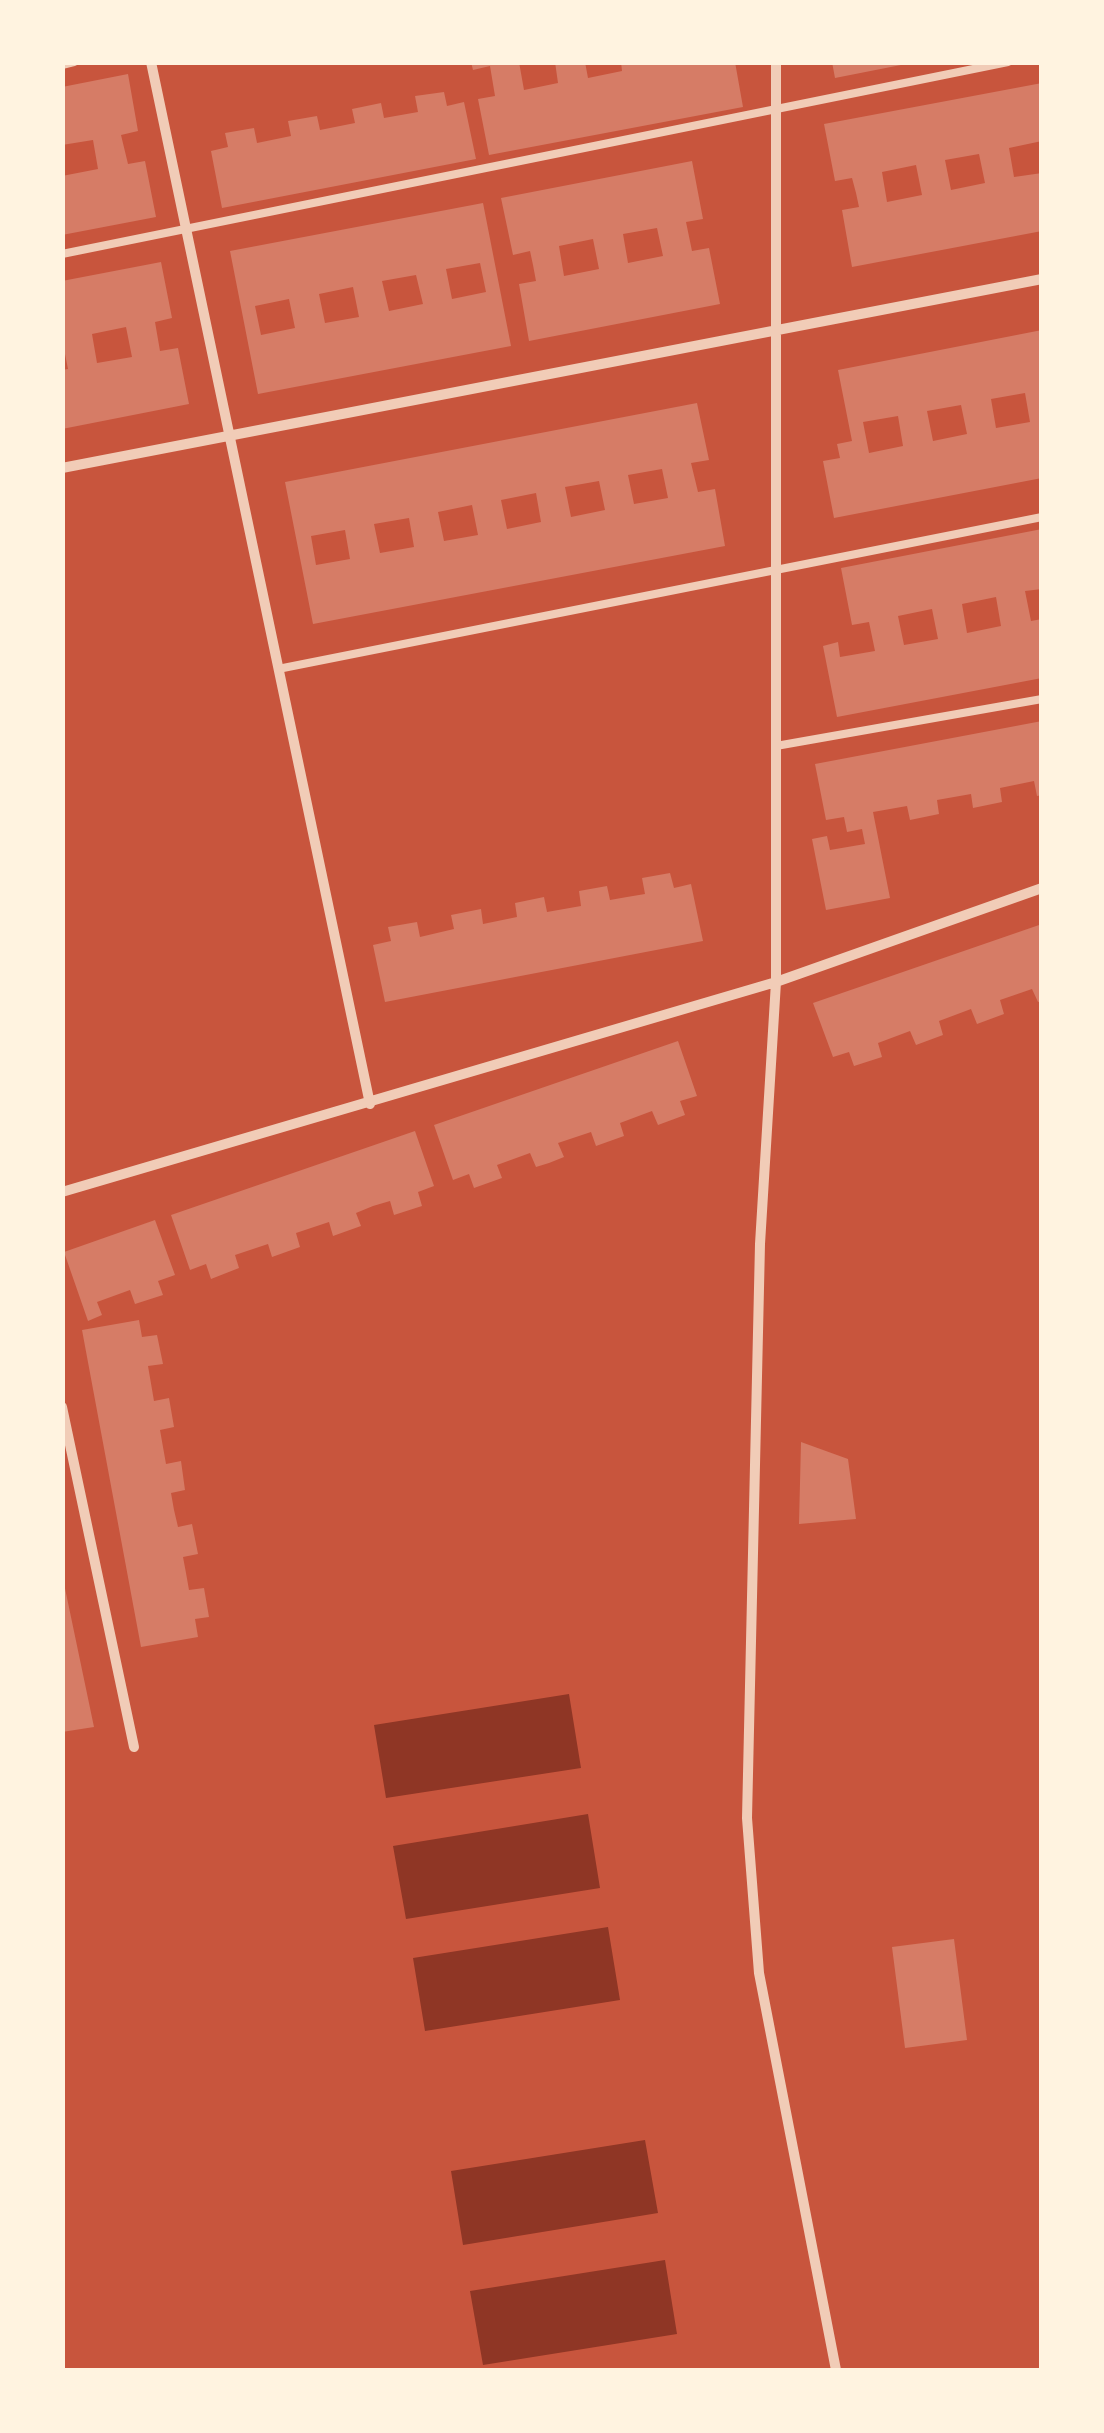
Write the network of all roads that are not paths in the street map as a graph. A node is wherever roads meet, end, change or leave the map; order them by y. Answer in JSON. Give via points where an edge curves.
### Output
{"nodes":[{"id":1,"x":74,"y":62,"type":"edge"},
{"id":2,"x":151,"y":62,"type":"edge"},
{"id":3,"x":776,"y":62,"type":"edge"},
{"id":4,"x":1008,"y":62,"type":"edge"},
{"id":5,"x":62,"y":65,"type":"edge"},
{"id":6,"x":776,"y":111,"type":"junction"},
{"id":7,"x":186,"y":231,"type":"junction"},
{"id":8,"x":62,"y":254,"type":"edge"},
{"id":9,"x":1042,"y":279,"type":"edge"},
{"id":10,"x":777,"y":331,"type":"junction"},
{"id":11,"x":230,"y":436,"type":"junction"},
{"id":12,"x":62,"y":468,"type":"edge"},
{"id":13,"x":1042,"y":518,"type":"edge"},
{"id":14,"x":777,"y":570,"type":"junction"},
{"id":15,"x":278,"y":669,"type":"junction"},
{"id":16,"x":1042,"y":699,"type":"edge"},
{"id":17,"x":776,"y":746,"type":"junction"},
{"id":18,"x":1042,"y":888,"type":"edge"},
{"id":19,"x":776,"y":982,"type":"junction"},
{"id":20,"x":370,"y":1104,"type":"junction"},
{"id":21,"x":62,"y":1192,"type":"edge"},
{"id":22,"x":62,"y":1407,"type":"edge"},
{"id":23,"x":134,"y":1748,"type":"dead end"},
{"id":24,"x":836,"y":2370,"type":"edge"}],
"edges":[{"from":1,"to":5,"type":"lane"},
{"from":2,"to":7,"type":"street"},
{"from":3,"to":6,"type":"street"},
{"from":4,"to":6,"type":"lane"},
{"from":6,"to":7,"type":"lane"},
{"from":6,"to":10,"type":"street"},
{"from":7,"to":8,"type":"lane"},
{"from":7,"to":11,"type":"street"},
{"from":9,"to":10,"type":"street"},
{"from":10,"to":11,"type":"street"},
{"from":10,"to":14,"type":"street"},
{"from":11,"to":12,"type":"street"},
{"from":11,"to":15,"type":"street"},
{"from":13,"to":14,"type":"lane"},
{"from":14,"to":15,"type":"lane"},
{"from":14,"to":17,"type":"street"},
{"from":15,"to":20,"type":"street"},
{"from":16,"to":17,"type":"lane"},
{"from":17,"to":19,"type":"street"},
{"from":18,"to":19,"type":"street"},
{"from":19,"to":20,"type":"street"},
{"from":19,"to":24,"type":"street","via":[[760,1244],[747,1818],[759,1974]]},
{"from":20,"to":21,"type":"street"},
{"from":22,"to":23,"type":"street"}]}
